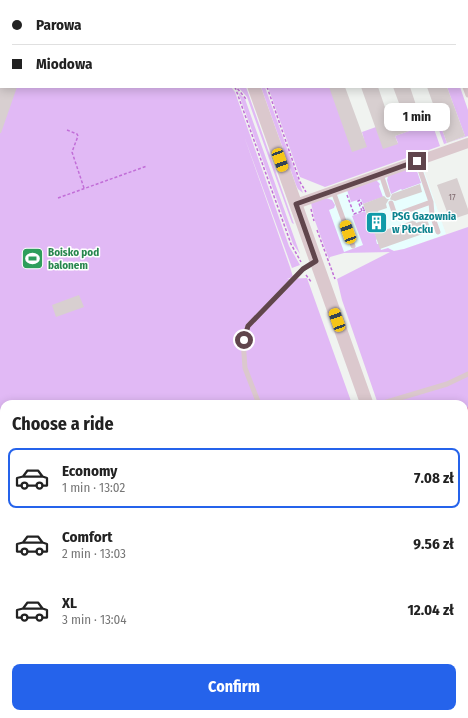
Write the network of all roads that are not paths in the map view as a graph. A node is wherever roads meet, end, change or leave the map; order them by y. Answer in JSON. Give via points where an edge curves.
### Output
{"nodes":[{"id":1,"x":254,"y":88,"type":"edge"},
{"id":2,"x":468,"y":143,"type":"edge"},
{"id":3,"x":417,"y":161,"type":"junction"},
{"id":4,"x":381,"y":174,"type":"junction"},
{"id":5,"x":333,"y":191,"type":"junction"},
{"id":6,"x":388,"y":195,"type":"dead end"},
{"id":7,"x":431,"y":202,"type":"junction"},
{"id":8,"x":390,"y":203,"type":"dead end"},
{"id":9,"x":296,"y":204,"type":"junction"},
{"id":10,"x":438,"y":232,"type":"dead end"},
{"id":11,"x":353,"y":246,"type":"dead end"},
{"id":12,"x":316,"y":261,"type":"junction"},
{"id":13,"x":468,"y":374,"type":"edge"},
{"id":14,"x":257,"y":400,"type":"edge"},
{"id":15,"x":366,"y":400,"type":"edge"},
{"id":16,"x":393,"y":400,"type":"edge"}],
"edges":[{"from":1,"to":9,"type":"street"},
{"from":2,"to":3,"type":"street"},
{"from":3,"to":4,"type":"street"},
{"from":3,"to":7,"type":"lane"},
{"from":4,"to":5,"type":"street"},
{"from":4,"to":6,"type":"lane"},
{"from":5,"to":9,"type":"street"},
{"from":5,"to":11,"type":"lane"},
{"from":7,"to":8,"type":"lane","via":[[395,215]]},
{"from":7,"to":10,"type":"lane"},
{"from":9,"to":12,"type":"street"},
{"from":12,"to":14,"type":"lane","via":[[303,269],[248,326],[244,340],[245,368]]},
{"from":12,"to":15,"type":"street"},
{"from":13,"to":16,"type":"lane","via":[[447,384]]}]}
